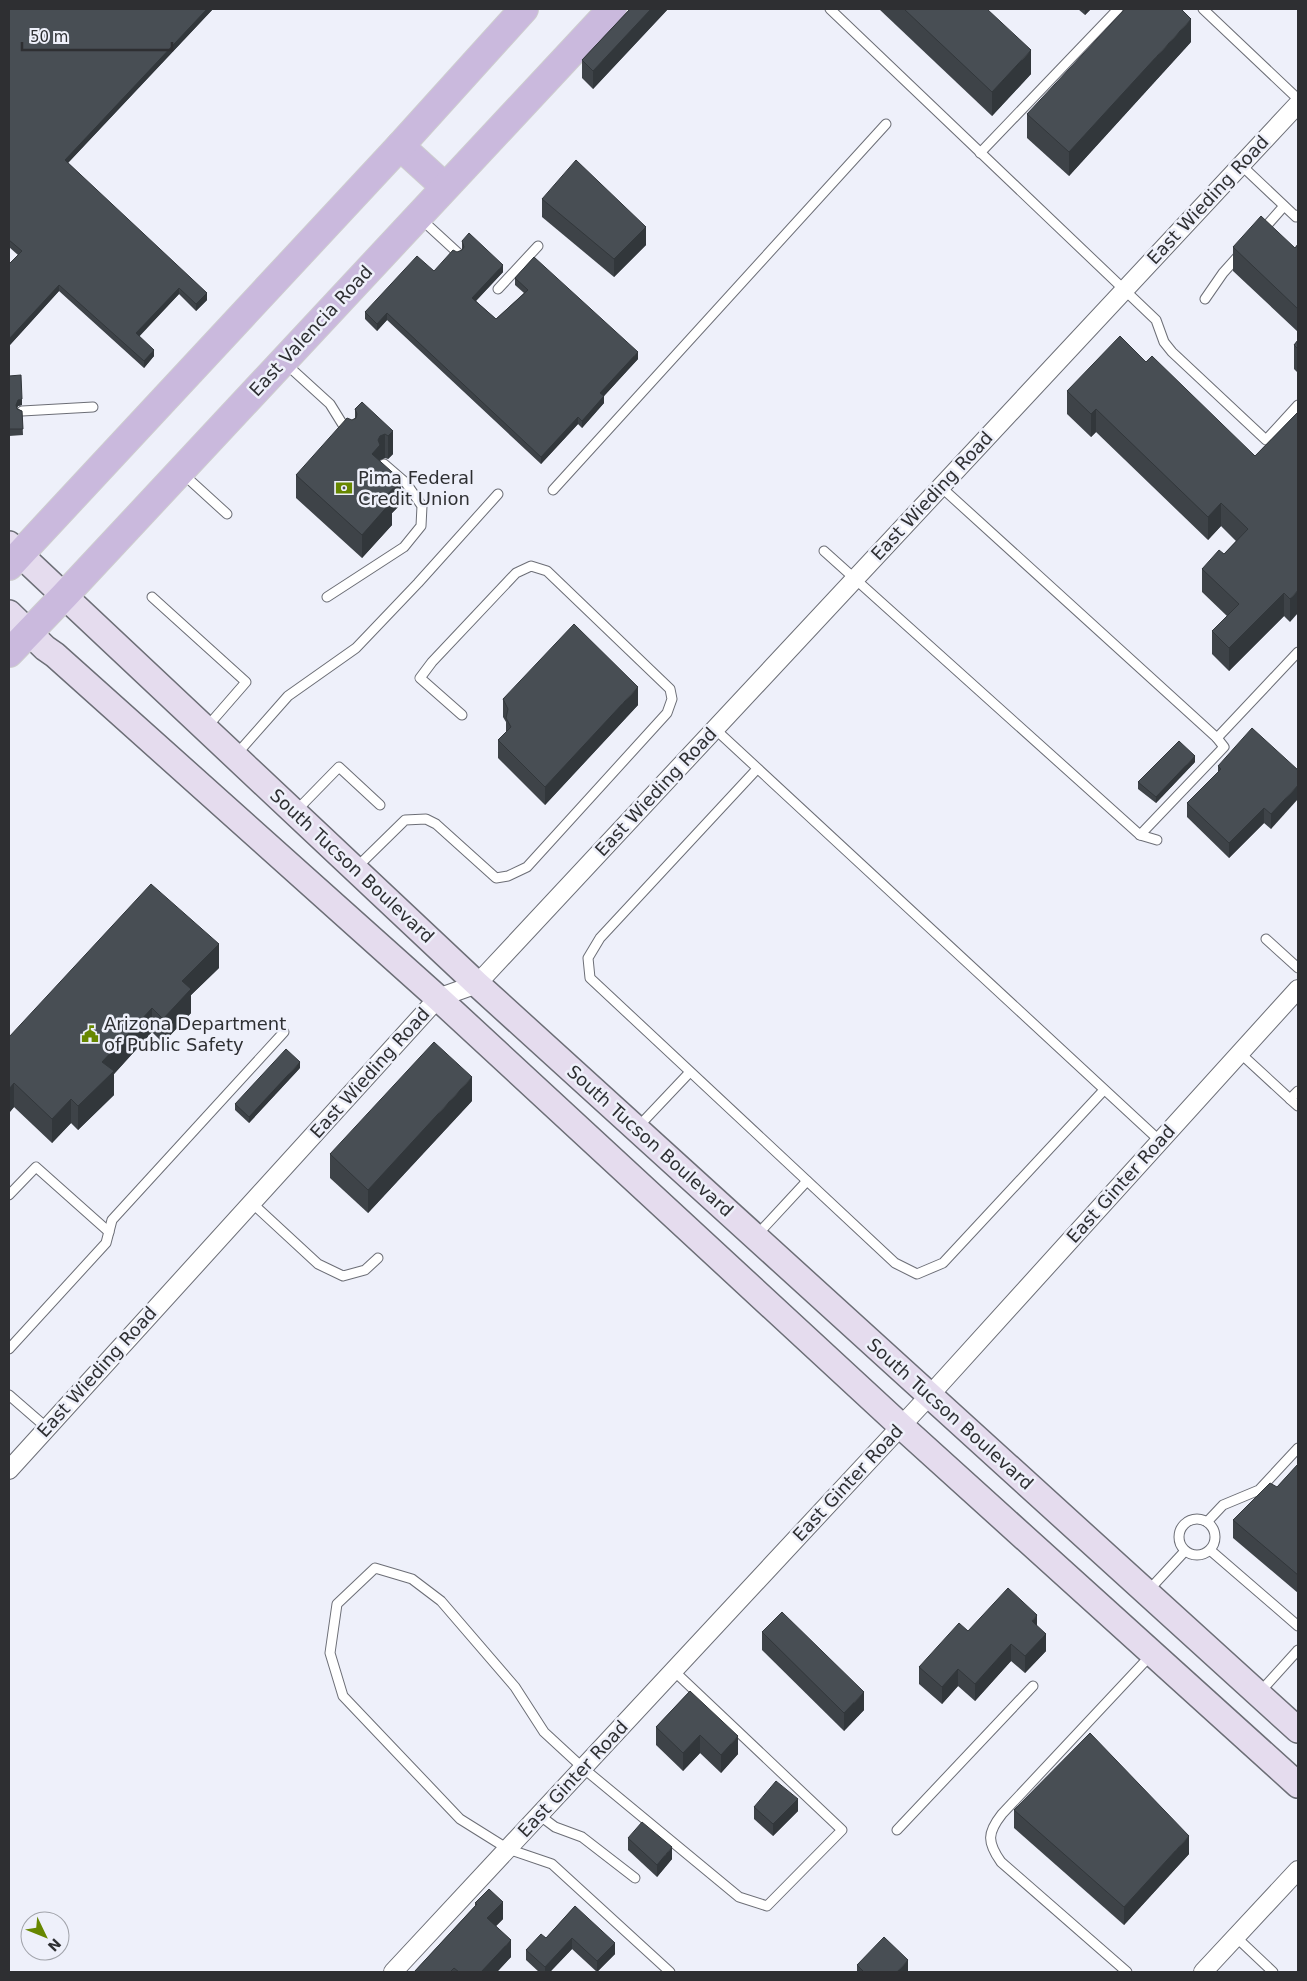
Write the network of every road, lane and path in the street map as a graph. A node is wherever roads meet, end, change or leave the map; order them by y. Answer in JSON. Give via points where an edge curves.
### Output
{"nodes":[{"id":1,"x":524,"y":9,"type":"edge"},
{"id":2,"x":612,"y":9,"type":"edge"},
{"id":3,"x":830,"y":9,"type":"edge"},
{"id":4,"x":1118,"y":9,"type":"edge"},
{"id":5,"x":1202,"y":9,"type":"edge"},
{"id":6,"x":1298,"y":99,"type":"edge"},
{"id":7,"x":1298,"y":104,"type":"edge"},
{"id":8,"x":886,"y":124,"type":"dead end"},
{"id":9,"x":400,"y":146,"type":"junction"},
{"id":10,"x":980,"y":153,"type":"junction"},
{"id":11,"x":1241,"y":165,"type":"junction"},
{"id":12,"x":445,"y":187,"type":"junction"},
{"id":13,"x":1284,"y":206,"type":"junction"},
{"id":14,"x":418,"y":216,"type":"junction"},
{"id":15,"x":1297,"y":217,"type":"edge"},
{"id":16,"x":538,"y":246,"type":"dead end"},
{"id":17,"x":458,"y":253,"type":"edge"},
{"id":18,"x":498,"y":289,"type":"dead end"},
{"id":19,"x":1125,"y":289,"type":"junction"},
{"id":20,"x":1205,"y":299,"type":"dead end"},
{"id":21,"x":283,"y":361,"type":"junction"},
{"id":22,"x":1298,"y":405,"type":"edge"},
{"id":23,"x":94,"y":407,"type":"dead end"},
{"id":24,"x":22,"y":411,"type":"edge"},
{"id":25,"x":351,"y":438,"type":"edge"},
{"id":26,"x":384,"y":464,"type":"edge"},
{"id":27,"x":180,"y":471,"type":"junction"},
{"id":28,"x":941,"y":487,"type":"junction"},
{"id":29,"x":553,"y":490,"type":"dead end"},
{"id":30,"x":498,"y":494,"type":"dead end"},
{"id":31,"x":227,"y":514,"type":"dead end"},
{"id":32,"x":824,"y":551,"type":"dead end"},
{"id":33,"x":12,"y":555,"type":"edge"},
{"id":34,"x":856,"y":578,"type":"junction"},
{"id":35,"x":64,"y":596,"type":"junction"},
{"id":36,"x":152,"y":597,"type":"dead end"},
{"id":37,"x":326,"y":597,"type":"dead end"},
{"id":38,"x":9,"y":613,"type":"edge"},
{"id":39,"x":29,"y":632,"type":"junction"},
{"id":40,"x":1298,"y":652,"type":"edge"},
{"id":41,"x":9,"y":653,"type":"edge"},
{"id":42,"x":462,"y":714,"type":"dead end"},
{"id":43,"x":205,"y":728,"type":"junction"},
{"id":44,"x":714,"y":729,"type":"junction"},
{"id":45,"x":1217,"y":738,"type":"junction"},
{"id":46,"x":235,"y":756,"type":"junction"},
{"id":47,"x":757,"y":769,"type":"junction"},
{"id":48,"x":380,"y":805,"type":"dead end"},
{"id":49,"x":295,"y":813,"type":"junction"},
{"id":50,"x":1140,"y":835,"type":"junction"},
{"id":51,"x":1157,"y":840,"type":"dead end"},
{"id":52,"x":355,"y":869,"type":"junction"},
{"id":53,"x":1266,"y":939,"type":"dead end"},
{"id":54,"x":1298,"y":968,"type":"edge"},
{"id":55,"x":477,"y":984,"type":"junction"},
{"id":56,"x":1298,"y":988,"type":"edge"},
{"id":57,"x":438,"y":998,"type":"junction"},
{"id":58,"x":284,"y":1032,"type":"dead end"},
{"id":59,"x":1240,"y":1053,"type":"junction"},
{"id":60,"x":690,"y":1072,"type":"junction"},
{"id":61,"x":1104,"y":1090,"type":"junction"},
{"id":62,"x":1298,"y":1091,"type":"edge"},
{"id":63,"x":1290,"y":1099,"type":"junction"},
{"id":64,"x":1298,"y":1106,"type":"edge"},
{"id":65,"x":636,"y":1129,"type":"junction"},
{"id":66,"x":1160,"y":1141,"type":"junction"},
{"id":67,"x":807,"y":1181,"type":"junction"},
{"id":68,"x":9,"y":1195,"type":"edge"},
{"id":69,"x":252,"y":1203,"type":"junction"},
{"id":70,"x":109,"y":1232,"type":"junction"},
{"id":71,"x":756,"y":1237,"type":"junction"},
{"id":72,"x":378,"y":1258,"type":"dead end"},
{"id":73,"x":9,"y":1349,"type":"edge"},
{"id":74,"x":9,"y":1395,"type":"edge"},
{"id":75,"x":930,"y":1395,"type":"junction"},
{"id":76,"x":901,"y":1426,"type":"junction"},
{"id":77,"x":47,"y":1428,"type":"junction"},
{"id":78,"x":1298,"y":1448,"type":"edge"},
{"id":79,"x":9,"y":1470,"type":"edge"},
{"id":80,"x":1207,"y":1522,"type":"junction"},
{"id":81,"x":1210,"y":1550,"type":"junction"},
{"id":82,"x":1185,"y":1551,"type":"junction"},
{"id":83,"x":1147,"y":1592,"type":"junction"},
{"id":84,"x":1298,"y":1626,"type":"edge"},
{"id":85,"x":1298,"y":1650,"type":"edge"},
{"id":86,"x":1152,"y":1653,"type":"junction"},
{"id":87,"x":674,"y":1671,"type":"junction"},
{"id":88,"x":1033,"y":1686,"type":"dead end"},
{"id":89,"x":1258,"y":1694,"type":"junction"},
{"id":90,"x":1298,"y":1730,"type":"edge"},
{"id":91,"x":583,"y":1768,"type":"junction"},
{"id":92,"x":1298,"y":1785,"type":"edge"},
{"id":93,"x":539,"y":1815,"type":"junction"},
{"id":94,"x":897,"y":1830,"type":"dead end"},
{"id":95,"x":508,"y":1849,"type":"junction"},
{"id":96,"x":1298,"y":1870,"type":"edge"},
{"id":97,"x":635,"y":1878,"type":"dead end"},
{"id":98,"x":1236,"y":1937,"type":"junction"},
{"id":99,"x":393,"y":1972,"type":"edge"},
{"id":100,"x":670,"y":1972,"type":"edge"},
{"id":101,"x":1127,"y":1972,"type":"edge"},
{"id":102,"x":1203,"y":1972,"type":"edge"},
{"id":103,"x":1273,"y":1972,"type":"edge"}],
"edges":[{"from":1,"to":9,"type":"main road"},
{"from":2,"to":12,"type":"main road","name":"East Valencia Road"},
{"from":3,"to":10,"type":"lane"},
{"from":4,"to":10,"type":"lane"},
{"from":5,"to":6,"type":"lane"},
{"from":7,"to":11,"type":"street","name":"East Wieding Road"},
{"from":8,"to":29,"type":"lane"},
{"from":9,"to":12,"type":"main road"},
{"from":9,"to":33,"type":"main road"},
{"from":10,"to":19,"type":"lane"},
{"from":11,"to":13,"type":"lane"},
{"from":11,"to":19,"type":"street","name":"East Wieding Road"},
{"from":12,"to":14,"type":"main road","name":"East Valencia Road"},
{"from":13,"to":15,"type":"lane"},
{"from":13,"to":20,"type":"lane","via":[[1223,273]]},
{"from":14,"to":17,"type":"lane"},
{"from":14,"to":21,"type":"main road","name":"East Valencia Road"},
{"from":16,"to":18,"type":"lane"},
{"from":19,"to":22,"type":"lane","via":[[1156,320],[1164,342],[1172,352],[1266,440]]},
{"from":19,"to":28,"type":"street","name":"East Wieding Road"},
{"from":21,"to":25,"type":"lane","via":[[330,404]]},
{"from":21,"to":27,"type":"main road","name":"East Valencia Road"},
{"from":23,"to":24,"type":"lane"},
{"from":26,"to":37,"type":"lane","via":[[406,483],[422,506],[421,526],[404,547]]},
{"from":27,"to":31,"type":"lane"},
{"from":27,"to":35,"type":"main road","name":"East Valencia Road"},
{"from":28,"to":34,"type":"street","name":"East Wieding Road"},
{"from":28,"to":45,"type":"lane"},
{"from":30,"to":46,"type":"lane","via":[[356,648],[288,696]]},
{"from":32,"to":34,"type":"lane"},
{"from":33,"to":35,"type":"main road","name":"South Tucson Boulevard"},
{"from":34,"to":44,"type":"street","name":"East Wieding Road"},
{"from":34,"to":50,"type":"lane"},
{"from":35,"to":39,"type":"main road","name":"East Valencia Road"},
{"from":35,"to":43,"type":"main road","name":"South Tucson Boulevard"},
{"from":36,"to":43,"type":"lane","via":[[246,682]]},
{"from":38,"to":39,"type":"main road"},
{"from":39,"to":41,"type":"main road","name":"East Valencia Road"},
{"from":39,"to":57,"type":"main road"},
{"from":40,"to":45,"type":"lane"},
{"from":42,"to":52,"type":"lane","via":[[420,678],[516,572],[531,566],[547,571],[670,689],[672,699],[667,713],[527,867],[496,878],[436,824],[426,819],[405,820]]},
{"from":43,"to":46,"type":"main road","name":"South Tucson Boulevard"},
{"from":44,"to":47,"type":"lane"},
{"from":44,"to":55,"type":"street","name":"East Wieding Road"},
{"from":45,"to":50,"type":"lane","via":[[1224,747]]},
{"from":46,"to":49,"type":"main road","name":"South Tucson Boulevard"},
{"from":47,"to":60,"type":"lane","via":[[600,938],[588,958],[590,978]]},
{"from":47,"to":61,"type":"lane"},
{"from":48,"to":49,"type":"lane","via":[[339,767]]},
{"from":49,"to":52,"type":"main road","name":"South Tucson Boulevard"},
{"from":50,"to":51,"type":"lane"},
{"from":52,"to":55,"type":"main road","name":"South Tucson Boulevard"},
{"from":53,"to":54,"type":"lane"},
{"from":55,"to":57,"type":"street","name":"East Wieding Road"},
{"from":55,"to":65,"type":"main road","name":"South Tucson Boulevard"},
{"from":56,"to":59,"type":"street","name":"East Ginter Road"},
{"from":57,"to":69,"type":"street","name":"East Wieding Road"},
{"from":57,"to":76,"type":"main road"},
{"from":58,"to":70,"type":"lane","via":[[112,1220]]},
{"from":59,"to":63,"type":"lane"},
{"from":59,"to":66,"type":"street","name":"East Ginter Road"},
{"from":60,"to":65,"type":"lane"},
{"from":60,"to":67,"type":"lane"},
{"from":61,"to":66,"type":"lane"},
{"from":61,"to":67,"type":"lane","via":[[943,1263],[917,1274],[895,1263]]},
{"from":62,"to":63,"type":"lane"},
{"from":63,"to":64,"type":"lane"},
{"from":65,"to":71,"type":"main road","name":"South Tucson Boulevard"},
{"from":66,"to":75,"type":"street","name":"East Ginter Road"},
{"from":67,"to":71,"type":"lane"},
{"from":68,"to":70,"type":"lane","via":[[36,1167]]},
{"from":69,"to":72,"type":"lane","via":[[318,1264],[343,1276],[365,1270]]},
{"from":69,"to":77,"type":"street","name":"East Wieding Road"},
{"from":70,"to":73,"type":"lane","via":[[106,1243]]},
{"from":71,"to":75,"type":"main road","name":"South Tucson Boulevard"},
{"from":74,"to":77,"type":"lane"},
{"from":75,"to":76,"type":"street","name":"East Ginter Road"},
{"from":75,"to":83,"type":"main road","name":"South Tucson Boulevard"},
{"from":76,"to":86,"type":"main road"},
{"from":76,"to":87,"type":"street","name":"East Ginter Road"},
{"from":77,"to":79,"type":"street","name":"East Wieding Road"},
{"from":78,"to":80,"type":"lane","via":[[1259,1490],[1223,1504]]},
{"from":80,"to":81,"type":"lane","via":[[1215,1536]]},
{"from":80,"to":82,"type":"lane","via":[[1196,1519],[1181,1528],[1179,1540]]},
{"from":81,"to":82,"type":"lane","via":[[1197,1556]]},
{"from":81,"to":84,"type":"lane"},
{"from":82,"to":83,"type":"lane"},
{"from":83,"to":89,"type":"main road","name":"South Tucson Boulevard"},
{"from":85,"to":89,"type":"lane"},
{"from":86,"to":92,"type":"main road"},
{"from":86,"to":101,"type":"lane","via":[[1002,1814],[993,1825],[990,1837],[992,1849],[1001,1862]]},
{"from":87,"to":91,"type":"street","name":"East Ginter Road"},
{"from":87,"to":91,"type":"lane","via":[[842,1830],[767,1906],[739,1897]]},
{"from":88,"to":94,"type":"lane"},
{"from":89,"to":90,"type":"main road","name":"South Tucson Boulevard"},
{"from":91,"to":93,"type":"street","name":"East Ginter Road"},
{"from":91,"to":95,"type":"lane","via":[[544,1732],[515,1687],[441,1601],[412,1579],[374,1568],[337,1604],[330,1653],[343,1696],[460,1819]]},
{"from":93,"to":95,"type":"street","name":"East Ginter Road"},
{"from":93,"to":97,"type":"lane","via":[[555,1827],[582,1837]]},
{"from":95,"to":99,"type":"street","name":"East Ginter Road"},
{"from":95,"to":100,"type":"lane","via":[[552,1864]]},
{"from":96,"to":98,"type":"street"},
{"from":98,"to":102,"type":"street"},
{"from":98,"to":103,"type":"lane"}]}
